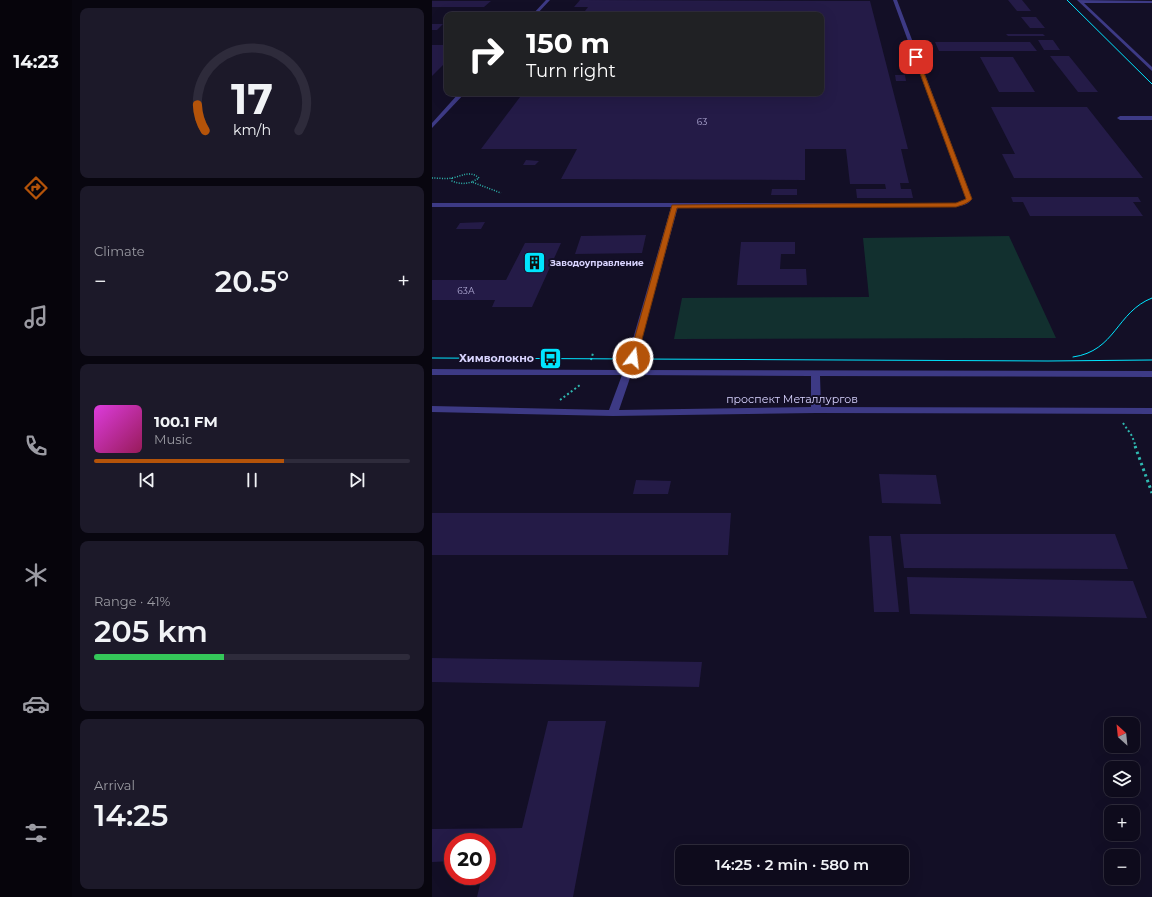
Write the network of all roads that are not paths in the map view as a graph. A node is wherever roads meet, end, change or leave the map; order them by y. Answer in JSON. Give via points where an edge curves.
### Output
{"nodes":[{"id":1,"x":548,"y":0,"type":"edge"},
{"id":2,"x":895,"y":0,"type":"edge"},
{"id":3,"x":1080,"y":1,"type":"edge"},
{"id":4,"x":1152,"y":2,"type":"edge"},
{"id":5,"x":537,"y":12,"type":"edge"},
{"id":6,"x":1152,"y":70,"type":"edge"},
{"id":7,"x":459,"y":96,"type":"edge"},
{"id":8,"x":1120,"y":118,"type":"dead end"},
{"id":9,"x":1152,"y":118,"type":"edge"},
{"id":10,"x":432,"y":126,"type":"edge"},
{"id":11,"x":432,"y":205,"type":"edge"},
{"id":12,"x":674,"y":206,"type":"junction"},
{"id":13,"x":432,"y":372,"type":"edge"},
{"id":14,"x":628,"y":372,"type":"junction"},
{"id":15,"x":815,"y":373,"type":"junction"},
{"id":16,"x":1152,"y":374,"type":"edge"},
{"id":17,"x":432,"y":409,"type":"edge"},
{"id":18,"x":816,"y":410,"type":"junction"},
{"id":19,"x":1152,"y":411,"type":"edge"},
{"id":20,"x":614,"y":413,"type":"junction"}],
"edges":[{"from":1,"to":5,"type":"street"},
{"from":2,"to":12,"type":"street","via":[[969,199],[965,203]]},
{"from":3,"to":4,"type":"street"},
{"from":3,"to":6,"type":"street"},
{"from":7,"to":10,"type":"street"},
{"from":8,"to":9,"type":"street"},
{"from":11,"to":12,"type":"street"},
{"from":12,"to":14,"type":"street"},
{"from":13,"to":14,"type":"street"},
{"from":14,"to":15,"type":"street"},
{"from":14,"to":20,"type":"street"},
{"from":15,"to":16,"type":"street"},
{"from":15,"to":18,"type":"street"},
{"from":17,"to":20,"type":"street","name":"проспект Металлургов"},
{"from":18,"to":19,"type":"street","name":"проспект Металлургов"},
{"from":18,"to":20,"type":"street","name":"проспект Металлургов"}]}
